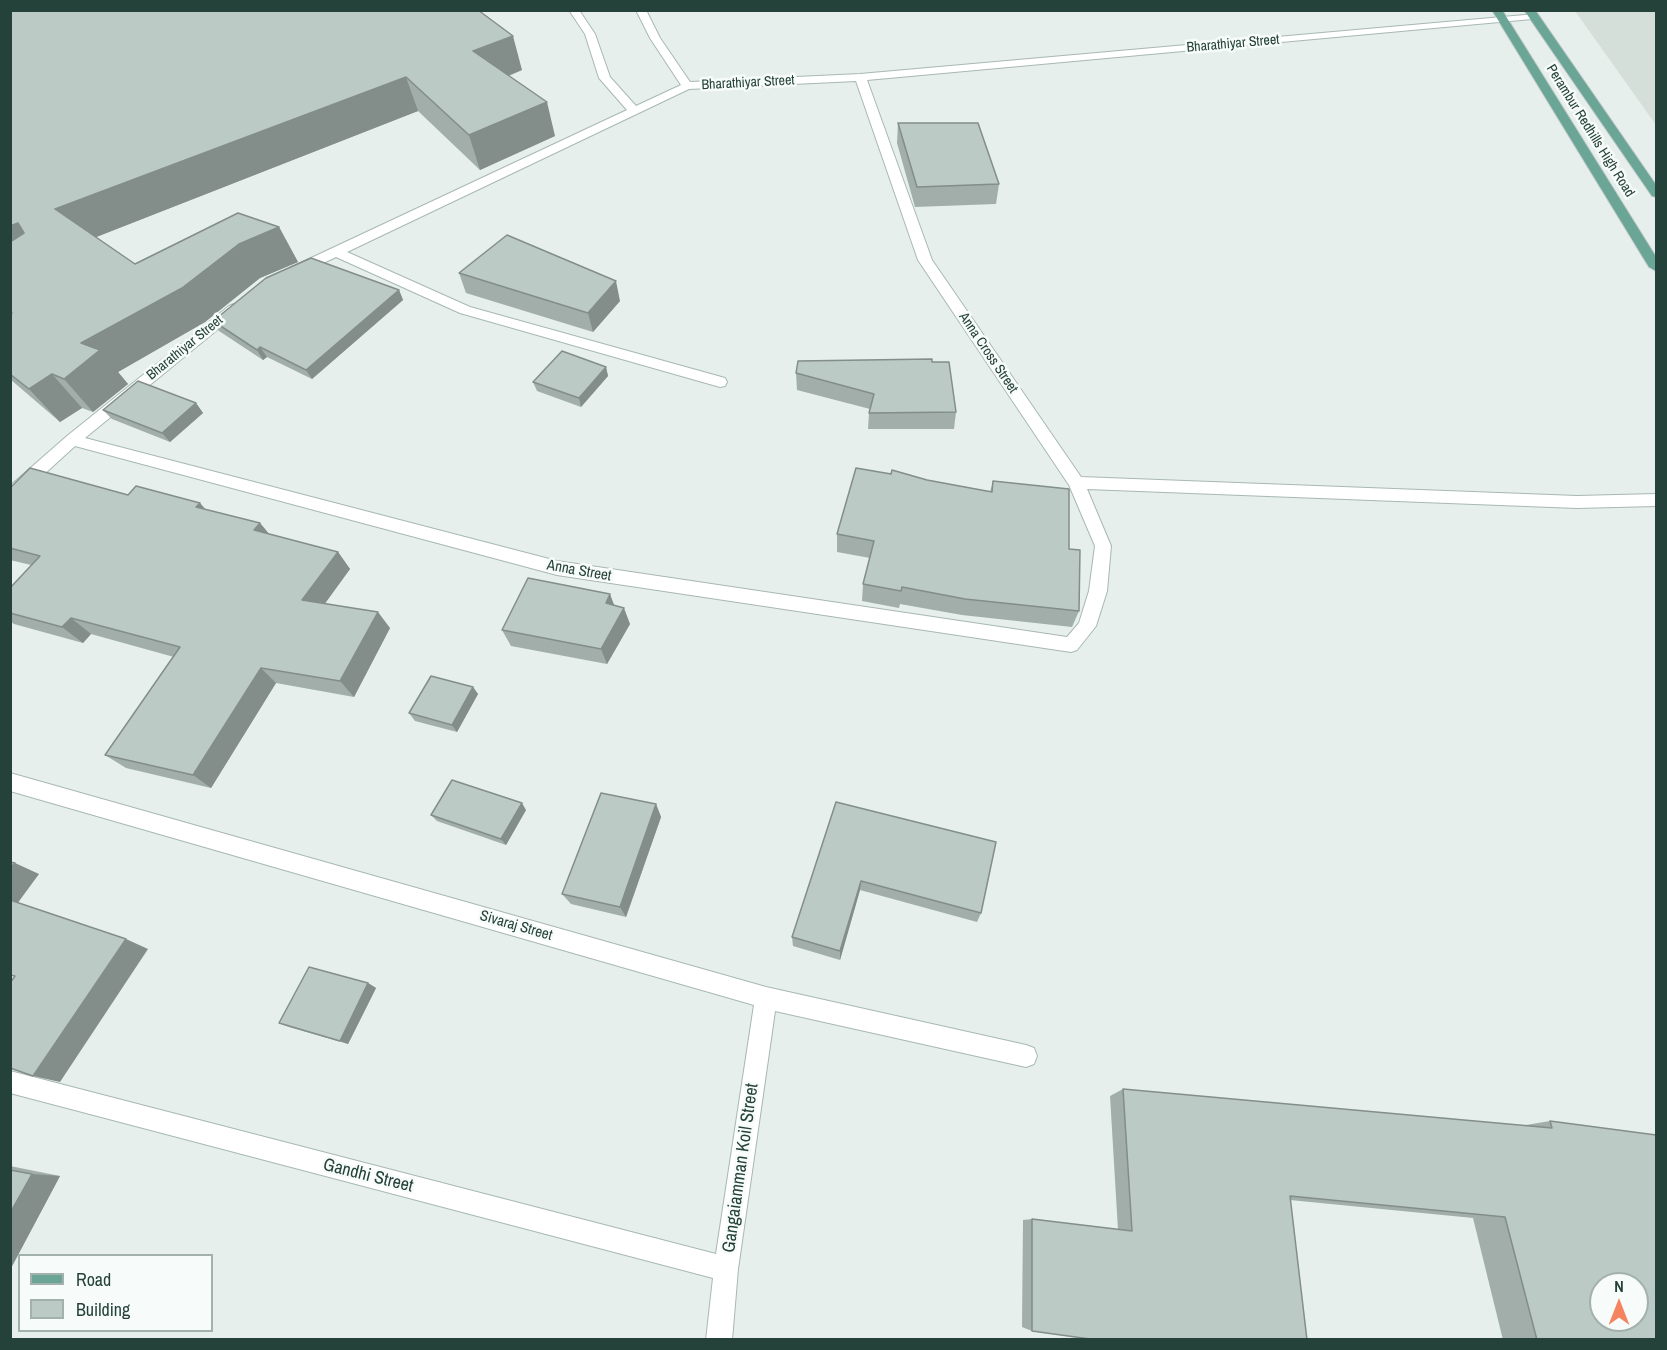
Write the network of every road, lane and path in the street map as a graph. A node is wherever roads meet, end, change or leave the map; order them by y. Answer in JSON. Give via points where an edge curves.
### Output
{"nodes":[{"id":1,"x":574,"y":10,"type":"edge"},
{"id":2,"x":641,"y":10,"type":"edge"},
{"id":3,"x":1531,"y":13,"type":"edge"},
{"id":4,"x":1501,"y":15,"type":"edge"},
{"id":5,"x":860,"y":77,"type":"junction"},
{"id":6,"x":687,"y":86,"type":"junction"},
{"id":7,"x":634,"y":110,"type":"junction"},
{"id":8,"x":1656,"y":194,"type":"edge"},
{"id":9,"x":338,"y":252,"type":"junction"},
{"id":10,"x":1656,"y":267,"type":"edge"},
{"id":11,"x":286,"y":274,"type":"edge"},
{"id":12,"x":248,"y":297,"type":"edge"},
{"id":13,"x":720,"y":382,"type":"dead end"},
{"id":14,"x":72,"y":440,"type":"junction"},
{"id":15,"x":1076,"y":483,"type":"junction"},
{"id":16,"x":10,"y":496,"type":"edge"},
{"id":17,"x":1656,"y":500,"type":"edge"},
{"id":18,"x":1087,"y":626,"type":"joint"},
{"id":19,"x":10,"y":782,"type":"edge"},
{"id":20,"x":766,"y":998,"type":"junction"},
{"id":21,"x":1026,"y":1056,"type":"dead end"},
{"id":22,"x":10,"y":1082,"type":"edge"},
{"id":23,"x":726,"y":1269,"type":"junction"},
{"id":24,"x":719,"y":1340,"type":"edge"}],
"edges":[{"from":1,"to":7,"type":"street","via":[[590,34],[605,78]]},
{"from":2,"to":6,"type":"street"},
{"from":3,"to":4,"type":"street","name":"Bharathiyar Street"},
{"from":3,"to":8,"type":"main road","name":"Perambur Redhills High Road"},
{"from":4,"to":5,"type":"street","name":"Bharathiyar Street"},
{"from":4,"to":10,"type":"main road","name":"Perambur Redhills High Road"},
{"from":5,"to":6,"type":"street","name":"Bharathiyar Street"},
{"from":5,"to":15,"type":"street","name":"Anna Cross Street","via":[[925,260]]},
{"from":6,"to":7,"type":"street","name":"Bharathiyar Street"},
{"from":7,"to":9,"type":"street","name":"Bharathiyar Street"},
{"from":9,"to":11,"type":"street","name":"Bharathiyar Street"},
{"from":9,"to":13,"type":"street","via":[[465,310]]},
{"from":12,"to":14,"type":"street","name":"Bharathiyar Street"},
{"from":14,"to":16,"type":"street","name":"Bharathiyar Street"},
{"from":14,"to":18,"type":"street","name":"Anna Street","via":[[557,568],[1071,645]]},
{"from":15,"to":17,"type":"street","via":[[1577,502]]},
{"from":15,"to":18,"type":"street","name":"Anna Cross Street","via":[[1103,546],[1098,591]]},
{"from":19,"to":20,"type":"street","name":"Sivaraj Street"},
{"from":20,"to":21,"type":"street","name":"Sivaraj Street"},
{"from":20,"to":23,"type":"street","name":"Gangaiamman Koil Street"},
{"from":22,"to":23,"type":"street","name":"Gandhi Street"},
{"from":23,"to":24,"type":"street","name":"Gangaiamman Koil Street"}]}
